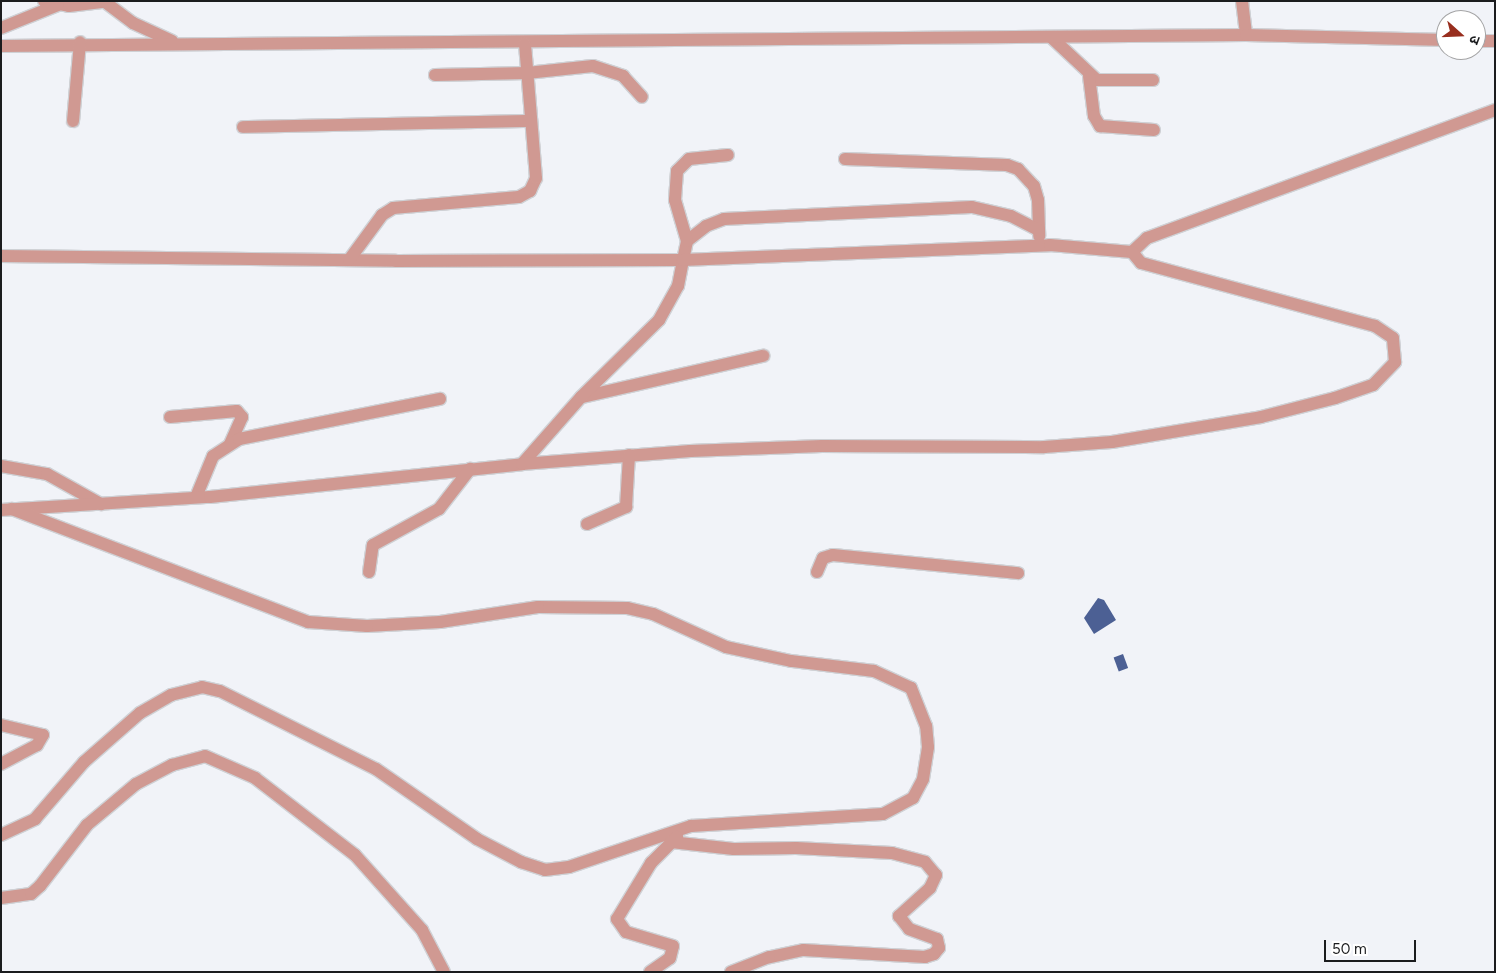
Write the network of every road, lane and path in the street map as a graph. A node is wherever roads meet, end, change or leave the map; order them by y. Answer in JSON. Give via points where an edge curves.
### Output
{"nodes":[{"id":1,"x":44,"y":1,"type":"edge"},
{"id":2,"x":1242,"y":1,"type":"edge"},
{"id":3,"x":107,"y":2,"type":"edge"},
{"id":4,"x":58,"y":5,"type":"junction"},
{"id":5,"x":1,"y":28,"type":"edge"},
{"id":6,"x":1246,"y":35,"type":"junction"},
{"id":7,"x":1051,"y":38,"type":"junction"},
{"id":8,"x":1436,"y":40,"type":"edge"},
{"id":9,"x":80,"y":42,"type":"junction"},
{"id":10,"x":525,"y":43,"type":"junction"},
{"id":11,"x":179,"y":44,"type":"junction"},
{"id":12,"x":1,"y":46,"type":"edge"},
{"id":13,"x":527,"y":73,"type":"junction"},
{"id":14,"x":435,"y":75,"type":"dead end"},
{"id":15,"x":1089,"y":76,"type":"junction"},
{"id":16,"x":1153,"y":80,"type":"dead end"},
{"id":17,"x":642,"y":96,"type":"dead end"},
{"id":18,"x":1495,"y":110,"type":"edge"},
{"id":19,"x":73,"y":121,"type":"dead end"},
{"id":20,"x":530,"y":122,"type":"junction"},
{"id":21,"x":242,"y":127,"type":"dead end"},
{"id":22,"x":1154,"y":130,"type":"dead end"},
{"id":23,"x":728,"y":156,"type":"dead end"},
{"id":24,"x":845,"y":159,"type":"dead end"},
{"id":25,"x":1039,"y":230,"type":"junction"},
{"id":26,"x":687,"y":241,"type":"junction"},
{"id":27,"x":1038,"y":246,"type":"junction"},
{"id":28,"x":1132,"y":252,"type":"junction"},
{"id":29,"x":1,"y":256,"type":"edge"},
{"id":30,"x":349,"y":260,"type":"junction"},
{"id":31,"x":683,"y":260,"type":"junction"},
{"id":32,"x":763,"y":356,"type":"dead end"},
{"id":33,"x":581,"y":397,"type":"junction"},
{"id":34,"x":440,"y":398,"type":"dead end"},
{"id":35,"x":170,"y":417,"type":"dead end"},
{"id":36,"x":230,"y":444,"type":"junction"},
{"id":37,"x":629,"y":455,"type":"junction"},
{"id":38,"x":522,"y":464,"type":"junction"},
{"id":39,"x":1,"y":466,"type":"edge"},
{"id":40,"x":470,"y":469,"type":"junction"},
{"id":41,"x":196,"y":498,"type":"junction"},
{"id":42,"x":102,"y":504,"type":"junction"},
{"id":43,"x":7,"y":509,"type":"edge"},
{"id":44,"x":587,"y":524,"type":"dead end"},
{"id":45,"x":369,"y":572,"type":"dead end"},
{"id":46,"x":817,"y":572,"type":"dead end"},
{"id":47,"x":1018,"y":573,"type":"dead end"},
{"id":48,"x":1,"y":725,"type":"edge"},
{"id":49,"x":1,"y":764,"type":"edge"},
{"id":50,"x":691,"y":826,"type":"junction"},
{"id":51,"x":1,"y":835,"type":"edge"},
{"id":52,"x":671,"y":842,"type":"junction"},
{"id":53,"x":1,"y":898,"type":"edge"},
{"id":54,"x":444,"y":972,"type":"edge"},
{"id":55,"x":650,"y":972,"type":"edge"},
{"id":56,"x":732,"y":972,"type":"edge"}],
"edges":[{"from":1,"to":4,"type":"street"},
{"from":2,"to":6,"type":"street"},
{"from":3,"to":4,"type":"street"},
{"from":3,"to":11,"type":"street","via":[[133,23]]},
{"from":4,"to":5,"type":"street"},
{"from":6,"to":7,"type":"street"},
{"from":6,"to":8,"type":"street"},
{"from":7,"to":10,"type":"street"},
{"from":7,"to":15,"type":"street"},
{"from":9,"to":11,"type":"street"},
{"from":9,"to":12,"type":"street"},
{"from":9,"to":19,"type":"street"},
{"from":10,"to":11,"type":"street"},
{"from":10,"to":13,"type":"street"},
{"from":13,"to":14,"type":"street"},
{"from":13,"to":17,"type":"street","via":[[593,66],[609,69],[623,76]]},
{"from":13,"to":20,"type":"street"},
{"from":15,"to":16,"type":"street","via":[[1109,81]]},
{"from":15,"to":22,"type":"street","via":[[1094,116],[1100,126]]},
{"from":18,"to":28,"type":"street","via":[[1148,238]]},
{"from":20,"to":21,"type":"street"},
{"from":20,"to":30,"type":"street","via":[[536,178],[530,191],[518,197],[393,208],[382,215]]},
{"from":23,"to":26,"type":"street","via":[[690,159],[678,171],[675,200]]},
{"from":24,"to":25,"type":"street","via":[[1007,165],[1018,169],[1034,186]]},
{"from":25,"to":26,"type":"street","via":[[1011,216],[972,207],[724,219],[706,226]]},
{"from":25,"to":27,"type":"street"},
{"from":26,"to":31,"type":"street"},
{"from":27,"to":28,"type":"street"},
{"from":27,"to":31,"type":"street"},
{"from":28,"to":37,"type":"street","via":[[1141,263],[1376,326],[1393,338],[1395,362],[1373,386],[1343,396],[1261,417],[1112,442],[1044,447],[813,446]]},
{"from":29,"to":30,"type":"street"},
{"from":30,"to":31,"type":"street"},
{"from":31,"to":33,"type":"street","via":[[678,286],[659,320]]},
{"from":32,"to":33,"type":"street"},
{"from":33,"to":38,"type":"street"},
{"from":34,"to":36,"type":"street"},
{"from":35,"to":36,"type":"street","via":[[237,410],[242,417]]},
{"from":36,"to":41,"type":"street","via":[[207,465]]},
{"from":37,"to":38,"type":"street"},
{"from":37,"to":44,"type":"street","via":[[626,507]]},
{"from":38,"to":40,"type":"street"},
{"from":39,"to":42,"type":"street","via":[[48,474]]},
{"from":40,"to":41,"type":"street"},
{"from":40,"to":45,"type":"street","via":[[439,509],[373,545]]},
{"from":41,"to":42,"type":"street"},
{"from":42,"to":43,"type":"street"},
{"from":43,"to":50,"type":"street","via":[[308,622],[367,626],[440,622],[538,607],[627,608],[653,614],[726,647],[791,661],[874,671],[910,688],[918,701],[928,747],[923,779],[913,798],[899,808],[883,814],[803,821]]},
{"from":46,"to":47,"type":"street","via":[[823,558],[833,555]]},
{"from":48,"to":49,"type":"street","via":[[43,735],[37,745]]},
{"from":50,"to":51,"type":"street","via":[[564,869],[534,867],[477,839],[376,769],[220,691],[202,688],[172,695],[140,713],[84,762],[35,819]]},
{"from":50,"to":52,"type":"street"},
{"from":52,"to":55,"type":"street","via":[[651,863],[617,919],[626,932],[673,946],[670,958]]},
{"from":52,"to":56,"type":"street","via":[[734,849],[796,848],[892,854],[925,862],[936,875],[930,888],[898,916],[909,929],[937,939],[939,948],[934,954],[924,957],[802,950],[769,957]]},
{"from":53,"to":54,"type":"street","via":[[30,894],[40,886],[87,825],[136,784],[172,765],[205,756],[255,778],[355,855],[422,930]]}]}
